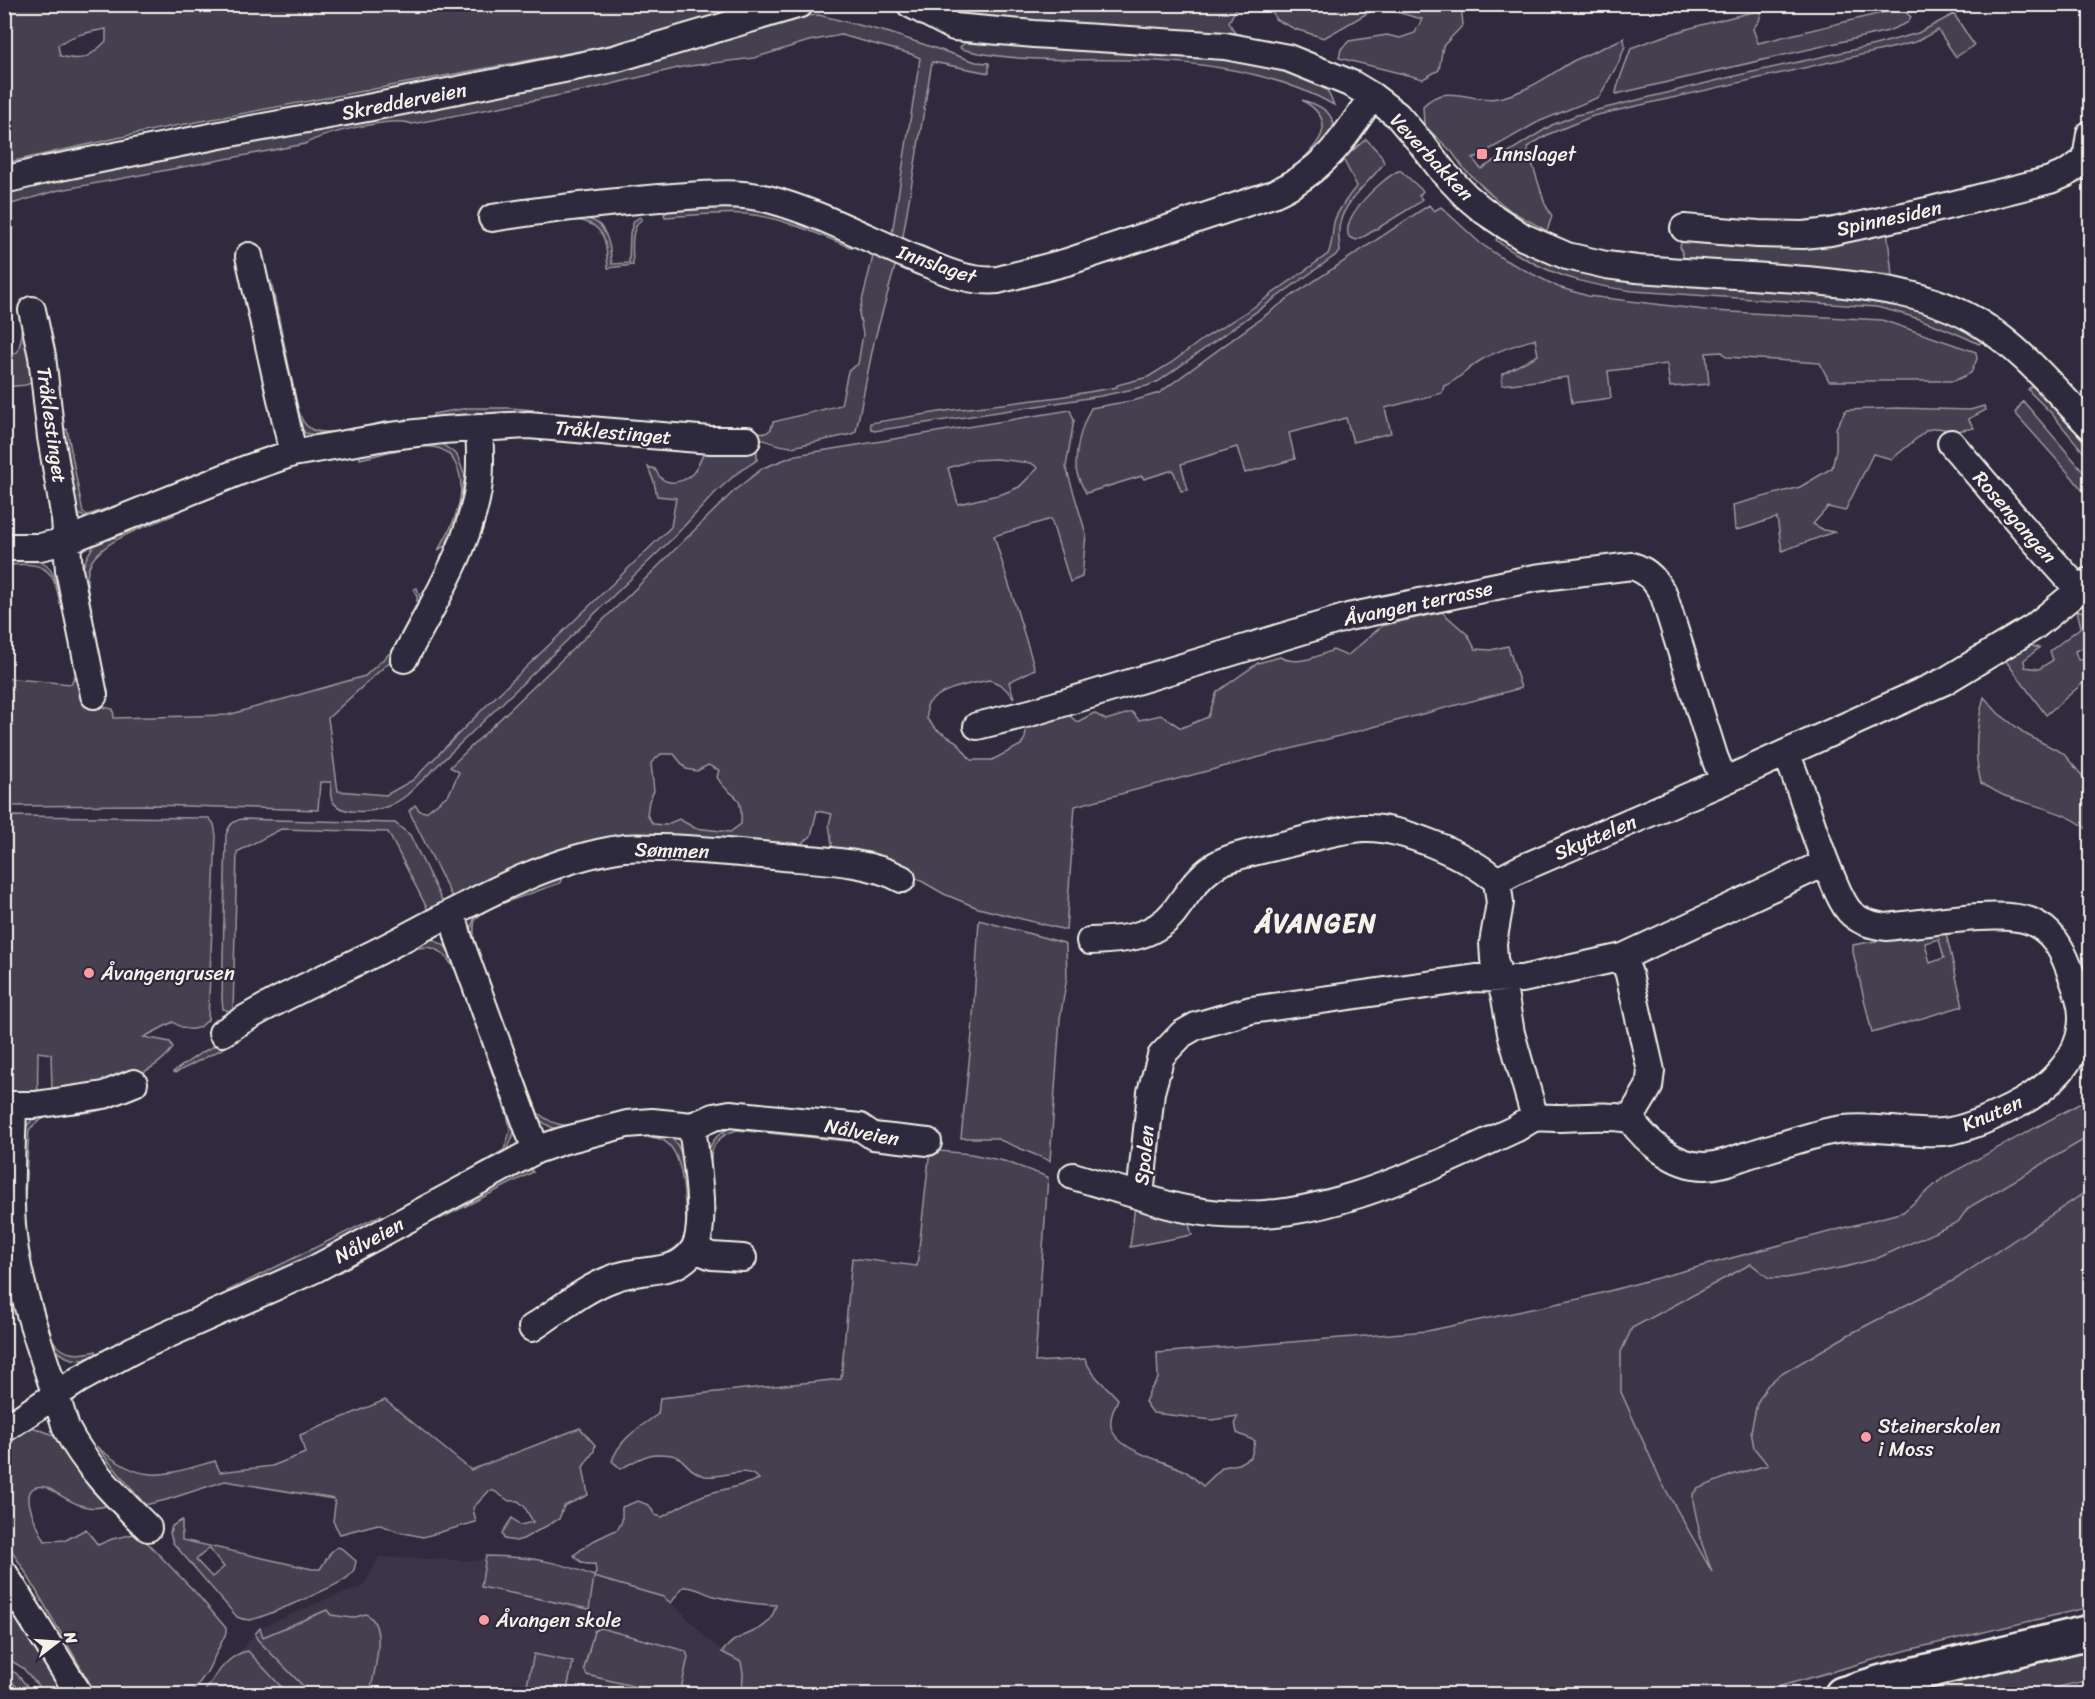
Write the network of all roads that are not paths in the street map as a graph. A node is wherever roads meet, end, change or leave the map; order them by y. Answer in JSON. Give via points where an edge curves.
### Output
{"nodes":[{"id":1,"x":800,"y":4,"type":"edge"},
{"id":2,"x":910,"y":4,"type":"edge"},
{"id":3,"x":1372,"y":96,"type":"junction"},
{"id":4,"x":2091,"y":134,"type":"edge"},
{"id":5,"x":2088,"y":164,"type":"edge"},
{"id":6,"x":4,"y":180,"type":"edge"},
{"id":7,"x":492,"y":218,"type":"dead end"},
{"id":8,"x":1684,"y":228,"type":"dead end"},
{"id":9,"x":249,"y":256,"type":"dead end"},
{"id":10,"x":32,"y":310,"type":"dead end"},
{"id":11,"x":2091,"y":426,"type":"edge"},
{"id":12,"x":479,"y":427,"type":"junction"},
{"id":13,"x":747,"y":440,"type":"dead end"},
{"id":14,"x":1951,"y":443,"type":"dead end"},
{"id":15,"x":293,"y":453,"type":"junction"},
{"id":16,"x":66,"y":541,"type":"junction"},
{"id":17,"x":4,"y":547,"type":"edge"},
{"id":18,"x":2085,"y":586,"type":"edge"},
{"id":19,"x":404,"y":659,"type":"dead end"},
{"id":20,"x":94,"y":695,"type":"dead end"},
{"id":21,"x":977,"y":726,"type":"dead end"},
{"id":22,"x":1786,"y":753,"type":"junction"},
{"id":23,"x":1724,"y":781,"type":"junction"},
{"id":24,"x":1825,"y":863,"type":"junction"},
{"id":25,"x":902,"y":879,"type":"dead end"},
{"id":26,"x":1497,"y":881,"type":"junction"},
{"id":27,"x":452,"y":913,"type":"junction"},
{"id":28,"x":1090,"y":941,"type":"dead end"},
{"id":29,"x":1623,"y":957,"type":"junction"},
{"id":30,"x":1500,"y":979,"type":"junction"},
{"id":31,"x":222,"y":1033,"type":"dead end"},
{"id":32,"x":134,"y":1083,"type":"dead end"},
{"id":33,"x":9,"y":1105,"type":"edge"},
{"id":34,"x":1535,"y":1118,"type":"junction"},
{"id":35,"x":1630,"y":1119,"type":"junction"},
{"id":36,"x":692,"y":1126,"type":"junction"},
{"id":37,"x":928,"y":1142,"type":"dead end"},
{"id":38,"x":536,"y":1150,"type":"junction"},
{"id":39,"x":1073,"y":1176,"type":"dead end"},
{"id":40,"x":1140,"y":1196,"type":"junction"},
{"id":41,"x":694,"y":1249,"type":"junction"},
{"id":42,"x":743,"y":1258,"type":"dead end"},
{"id":43,"x":532,"y":1328,"type":"dead end"},
{"id":44,"x":56,"y":1394,"type":"junction"},
{"id":45,"x":4,"y":1429,"type":"edge"},
{"id":46,"x":148,"y":1528,"type":"dead end"},
{"id":47,"x":4,"y":1573,"type":"edge"},
{"id":48,"x":2091,"y":1632,"type":"edge"},
{"id":49,"x":79,"y":1695,"type":"edge"},
{"id":50,"x":1842,"y":1695,"type":"edge"}],
"edges":[{"from":1,"to":6,"type":"street","name":"Skredderveien","via":[[614,59]]},
{"from":2,"to":3,"type":"street","name":"Veverbakken","via":[[954,27],[1225,46],[1288,58]]},
{"from":3,"to":7,"type":"street","name":"Innslaget","via":[[1330,156],[1292,186],[1078,258],[998,280],[957,276],[802,210],[746,194],[622,202]]},
{"from":3,"to":11,"type":"street","name":"Veverbakken","via":[[1397,115],[1466,196],[1534,242],[1567,256],[1606,265],[1845,284],[1924,298],[1961,313],[1996,334],[2018,351]]},
{"from":4,"to":5,"type":"street","name":"Spinnesiden"},
{"from":5,"to":8,"type":"street","name":"Spinnesiden","via":[[2050,180],[1844,230],[1803,235]]},
{"from":9,"to":15,"type":"street"},
{"from":10,"to":16,"type":"street","name":"Tråklestinget","via":[[42,356]]},
{"from":12,"to":13,"type":"street","name":"Tråklestinget","via":[[528,425],[711,441]]},
{"from":12,"to":15,"type":"street","name":"Tråklestinget","via":[[391,436]]},
{"from":12,"to":19,"type":"street","via":[[478,482],[468,529]]},
{"from":14,"to":18,"type":"street","name":"Rosengangen","via":[[2034,540]]},
{"from":15,"to":16,"type":"street","name":"Tråklestinget"},
{"from":16,"to":17,"type":"street","name":"Tråklestinget"},
{"from":16,"to":20,"type":"street","name":"Tråklestinget"},
{"from":18,"to":22,"type":"street","name":"Skyttelen","via":[[2034,627],[1946,681]]},
{"from":21,"to":23,"type":"street","name":"Åvangen terrasse","via":[[1348,617],[1535,578],[1632,566],[1643,569],[1656,581],[1664,596]]},
{"from":22,"to":23,"type":"street","name":"Skyttelen"},
{"from":22,"to":24,"type":"street","name":"Knuten"},
{"from":23,"to":26,"type":"street","name":"Skyttelen"},
{"from":24,"to":29,"type":"street"},
{"from":24,"to":35,"type":"street","name":"Knuten","via":[[1850,912],[1873,925],[1990,917],[2028,920],[2046,929],[2065,957],[2082,1014],[2079,1041],[2067,1063],[2028,1098],[1953,1130],[1840,1129],[1713,1165],[1689,1163],[1659,1148]]},
{"from":25,"to":27,"type":"street","name":"Sømmen","via":[[876,868],[818,860],[690,848],[628,848],[572,860],[524,877]]},
{"from":26,"to":28,"type":"street","via":[[1464,859],[1400,832],[1347,830],[1215,865],[1160,924],[1132,939]]},
{"from":26,"to":30,"type":"street","via":[[1500,903],[1493,943]]},
{"from":27,"to":31,"type":"street","name":"Sømmen"},
{"from":27,"to":38,"type":"street"},
{"from":29,"to":30,"type":"street","via":[[1522,979]]},
{"from":29,"to":35,"type":"street","via":[[1651,1071],[1649,1087]]},
{"from":30,"to":34,"type":"street","via":[[1510,1033]]},
{"from":30,"to":40,"type":"street","name":"Spolen","via":[[1476,978],[1251,1010],[1182,1034],[1161,1056],[1151,1092]]},
{"from":32,"to":33,"type":"street","via":[[104,1095]]},
{"from":33,"to":44,"type":"street","via":[[15,1254]]},
{"from":34,"to":35,"type":"street"},
{"from":34,"to":40,"type":"street","name":"Spolen","via":[[1431,1167],[1283,1214],[1209,1214]]},
{"from":36,"to":37,"type":"street","name":"Nålveien","via":[[730,1114],[860,1127],[873,1136]]},
{"from":36,"to":38,"type":"street","name":"Nålveien","via":[[627,1124]]},
{"from":36,"to":41,"type":"street","via":[[700,1228]]},
{"from":38,"to":44,"type":"street","name":"Nålveien","via":[[315,1269],[133,1350]]},
{"from":39,"to":40,"type":"street"},
{"from":41,"to":42,"type":"street","via":[[712,1256]]},
{"from":41,"to":43,"type":"street","via":[[674,1266],[612,1278]]},
{"from":44,"to":45,"type":"street","name":"Nålveien"},
{"from":44,"to":46,"type":"street","via":[[76,1447],[100,1479]]},
{"from":47,"to":49,"type":"street"},
{"from":48,"to":50,"type":"highway"}]}
